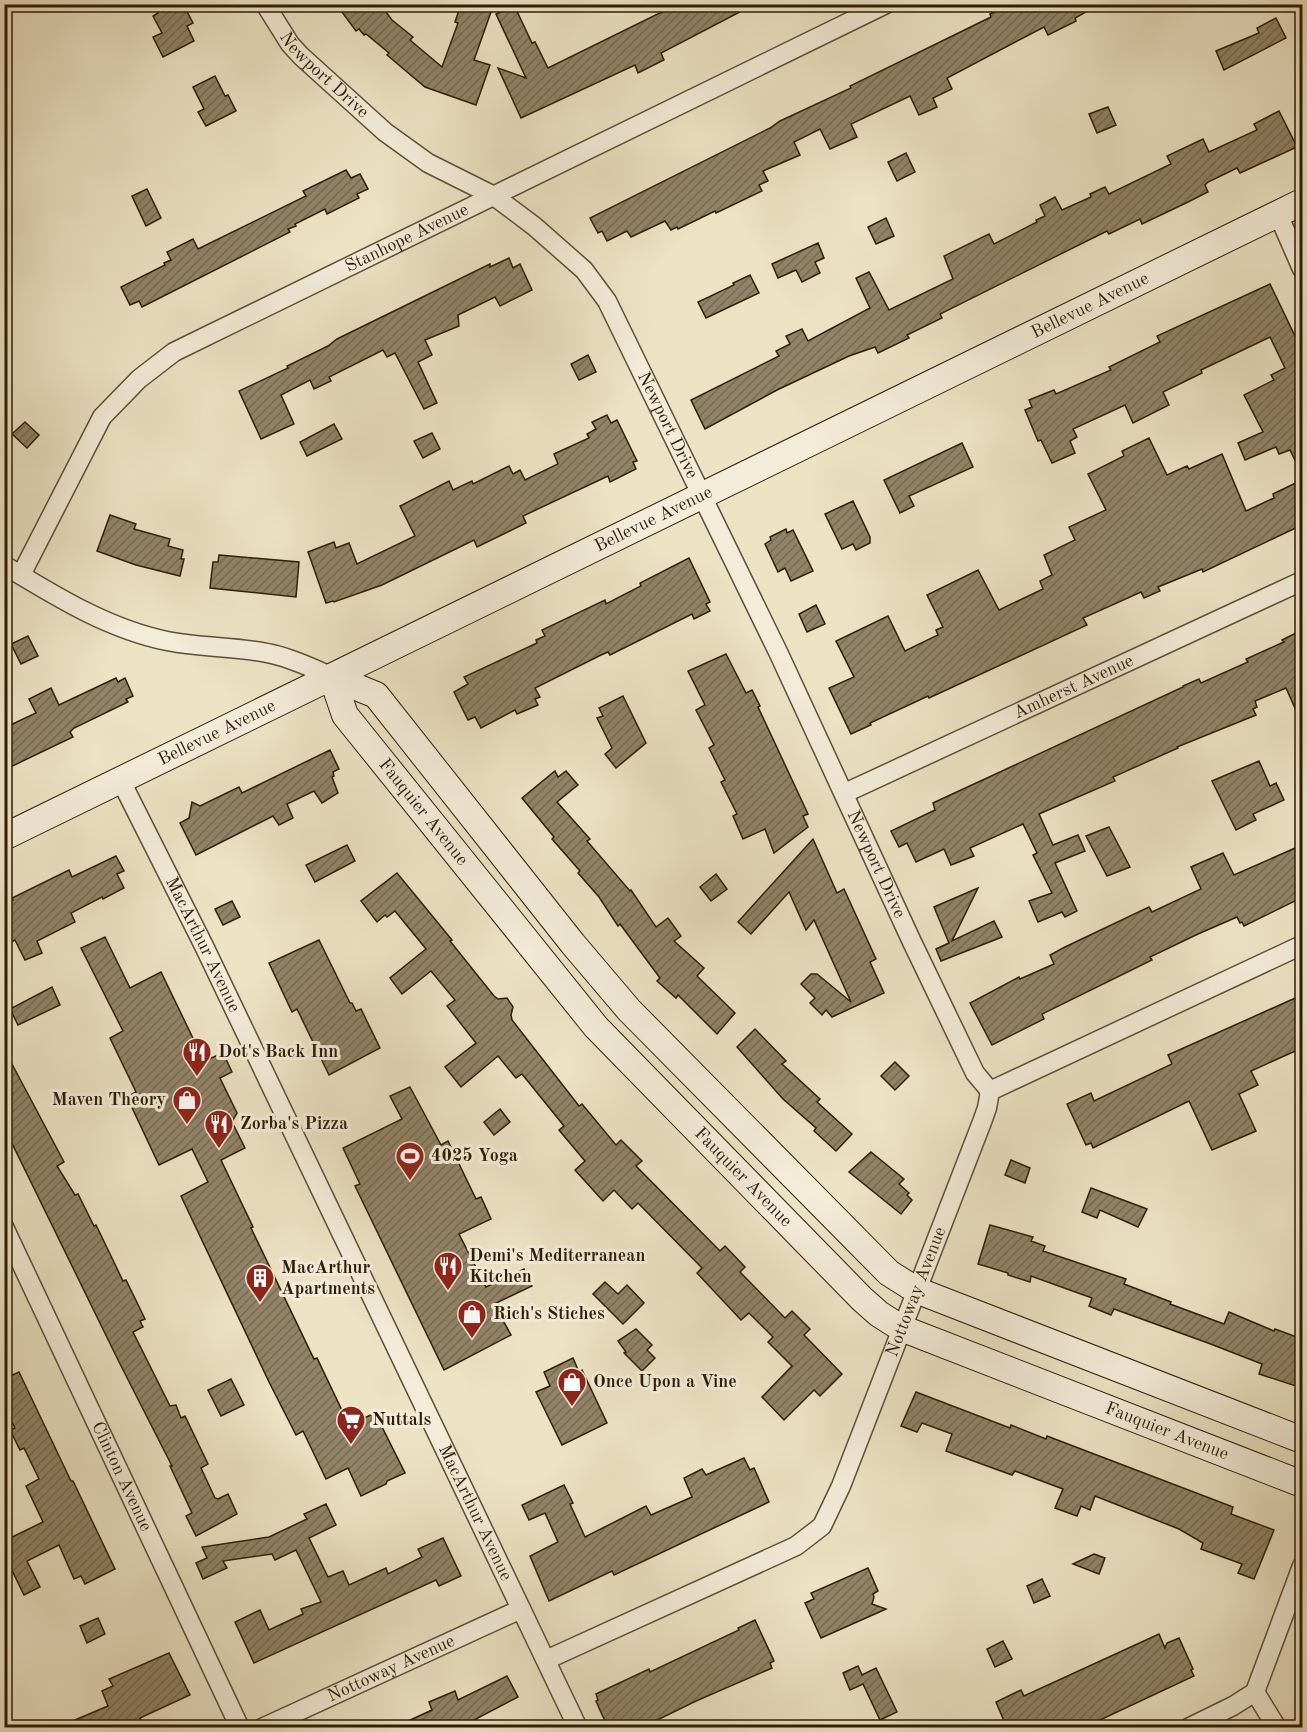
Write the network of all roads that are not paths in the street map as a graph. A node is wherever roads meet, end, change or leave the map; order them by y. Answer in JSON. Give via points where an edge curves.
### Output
{"nodes":[{"id":1,"x":265,"y":4,"type":"edge"},
{"id":2,"x":886,"y":4,"type":"edge"},
{"id":3,"x":494,"y":196,"type":"junction"},
{"id":4,"x":1302,"y":202,"type":"edge"},
{"id":5,"x":1278,"y":214,"type":"junction"},
{"id":6,"x":1302,"y":269,"type":"edge"},
{"id":7,"x":703,"y":496,"type":"junction"},
{"id":8,"x":4,"y":565,"type":"edge"},
{"id":9,"x":21,"y":575,"type":"junction"},
{"id":10,"x":1302,"y":580,"type":"edge"},
{"id":11,"x":332,"y":677,"type":"junction"},
{"id":12,"x":121,"y":781,"type":"junction"},
{"id":13,"x":845,"y":793,"type":"junction"},
{"id":14,"x":4,"y":837,"type":"edge"},
{"id":15,"x":1302,"y":945,"type":"edge"},
{"id":16,"x":990,"y":1091,"type":"junction"},
{"id":17,"x":4,"y":1227,"type":"edge"},
{"id":18,"x":916,"y":1290,"type":"junction"},
{"id":19,"x":901,"y":1328,"type":"junction"},
{"id":20,"x":1302,"y":1440,"type":"edge"},
{"id":21,"x":1302,"y":1484,"type":"edge"},
{"id":22,"x":1302,"y":1566,"type":"edge"},
{"id":23,"x":521,"y":1609,"type":"junction"},
{"id":24,"x":546,"y":1660,"type":"junction"},
{"id":25,"x":1255,"y":1692,"type":"junction"},
{"id":26,"x":240,"y":1728,"type":"edge"},
{"id":27,"x":262,"y":1728,"type":"edge"},
{"id":28,"x":578,"y":1728,"type":"edge"},
{"id":29,"x":1188,"y":1728,"type":"edge"},
{"id":30,"x":1277,"y":1728,"type":"edge"}],
"edges":[{"from":1,"to":3,"type":"street","name":"Newport Drive","via":[[301,56],[385,132],[428,163]]},
{"from":2,"to":3,"type":"street","name":"Stanhope Avenue"},
{"from":3,"to":7,"type":"street","name":"Newport Drive","via":[[563,250],[602,293]]},
{"from":3,"to":9,"type":"street","name":"Stanhope Avenue","via":[[174,352],[139,379],[102,417]]},
{"from":4,"to":5,"type":"street","name":"Bellevue Avenue"},
{"from":5,"to":6,"type":"street"},
{"from":5,"to":7,"type":"street","name":"Bellevue Avenue"},
{"from":7,"to":11,"type":"street","name":"Bellevue Avenue"},
{"from":7,"to":13,"type":"street","name":"Newport Drive"},
{"from":8,"to":9,"type":"street","name":"Fauquier Avenue"},
{"from":9,"to":11,"type":"street","name":"Fauquier Avenue","via":[[93,615],[138,633],[167,641],[272,654]]},
{"from":10,"to":13,"type":"street","name":"Amherst Avenue"},
{"from":11,"to":12,"type":"street","name":"Bellevue Avenue"},
{"from":11,"to":18,"type":"street","name":"Fauquier Avenue","via":[[376,695],[628,1010],[873,1259]]},
{"from":11,"to":19,"type":"street","name":"Fauquier Avenue","via":[[345,715],[596,1028],[862,1299]]},
{"from":12,"to":14,"type":"street","name":"Bellevue Avenue"},
{"from":12,"to":23,"type":"street","name":"MacArthur Avenue"},
{"from":13,"to":16,"type":"street","name":"Newport Drive","via":[[965,1052]]},
{"from":15,"to":16,"type":"street"},
{"from":16,"to":18,"type":"street","name":"Nottoway Avenue","via":[[987,1108]]},
{"from":17,"to":26,"type":"street","name":"Clinton Avenue"},
{"from":18,"to":19,"type":"street","name":"Nottoway Avenue"},
{"from":18,"to":20,"type":"street","name":"Fauquier Avenue"},
{"from":19,"to":21,"type":"street","name":"Fauquier Avenue"},
{"from":19,"to":24,"type":"street","name":"Nottoway Avenue","via":[[822,1526],[796,1546]]},
{"from":22,"to":25,"type":"street"},
{"from":23,"to":24,"type":"street","name":"MacArthur Avenue"},
{"from":23,"to":27,"type":"street","name":"Nottoway Avenue"},
{"from":24,"to":28,"type":"street","name":"MacArthur Avenue"},
{"from":25,"to":29,"type":"street"},
{"from":25,"to":30,"type":"street"}]}
